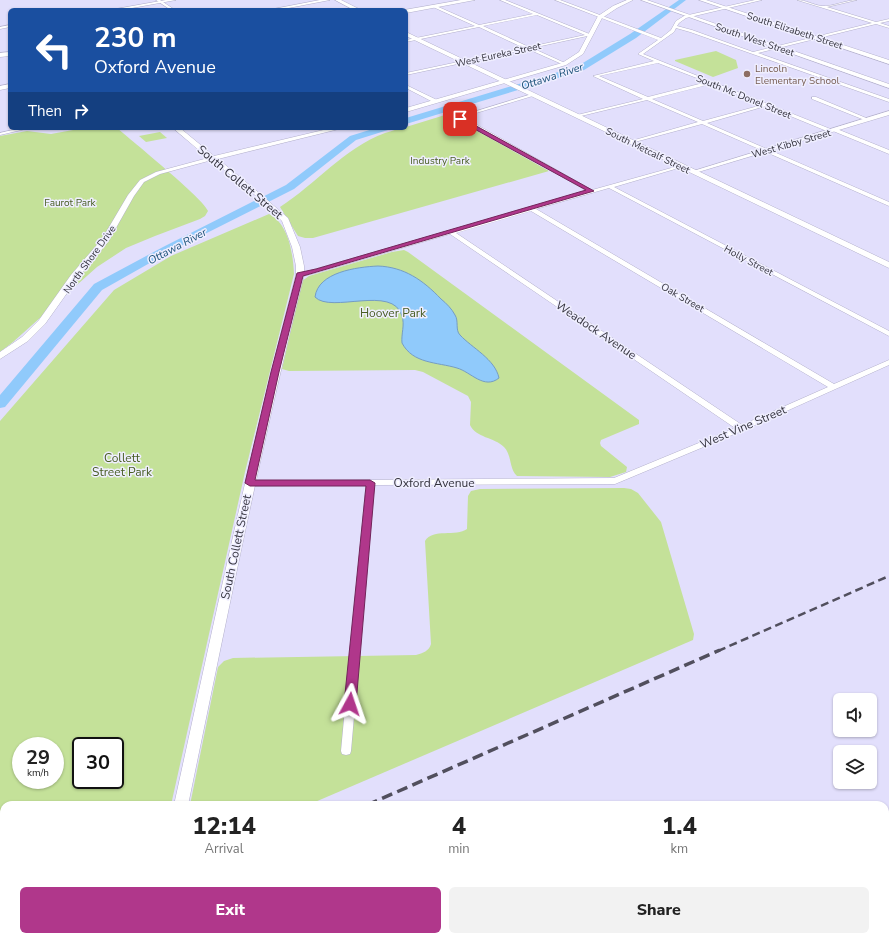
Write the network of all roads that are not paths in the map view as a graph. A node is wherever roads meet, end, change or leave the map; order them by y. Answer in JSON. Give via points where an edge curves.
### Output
{"nodes":[{"id":1,"x":174,"y":0,"type":"edge"},
{"id":2,"x":328,"y":0,"type":"edge"},
{"id":3,"x":337,"y":0,"type":"edge"},
{"id":4,"x":472,"y":0,"type":"edge"},
{"id":5,"x":502,"y":0,"type":"edge"},
{"id":6,"x":557,"y":0,"type":"edge"},
{"id":7,"x":631,"y":0,"type":"edge"},
{"id":8,"x":643,"y":0,"type":"edge"},
{"id":9,"x":701,"y":0,"type":"edge"},
{"id":10,"x":760,"y":0,"type":"edge"},
{"id":11,"x":799,"y":0,"type":"edge"},
{"id":12,"x":855,"y":0,"type":"edge"},
{"id":13,"x":159,"y":1,"type":"edge"},
{"id":14,"x":463,"y":1,"type":"edge"},
{"id":15,"x":434,"y":6,"type":"junction"},
{"id":16,"x":823,"y":7,"type":"junction"},
{"id":17,"x":122,"y":8,"type":"edge"},
{"id":18,"x":170,"y":8,"type":"edge"},
{"id":19,"x":282,"y":8,"type":"edge"},
{"id":20,"x":354,"y":8,"type":"edge"},
{"id":21,"x":726,"y":8,"type":"junction"},
{"id":22,"x":408,"y":11,"type":"edge"},
{"id":23,"x":538,"y":14,"type":"junction"},
{"id":24,"x":687,"y":16,"type":"junction"},
{"id":25,"x":600,"y":17,"type":"junction"},
{"id":26,"x":889,"y":20,"type":"edge"},
{"id":27,"x":876,"y":24,"type":"junction"},
{"id":28,"x":480,"y":26,"type":"junction"},
{"id":29,"x":675,"y":28,"type":"junction"},
{"id":30,"x":889,"y":28,"type":"edge"},
{"id":31,"x":408,"y":35,"type":"edge"},
{"id":32,"x":590,"y":35,"type":"junction"},
{"id":33,"x":818,"y":38,"type":"junction"},
{"id":34,"x":416,"y":39,"type":"junction"},
{"id":35,"x":660,"y":39,"type":"junction"},
{"id":36,"x":408,"y":41,"type":"edge"},
{"id":37,"x":528,"y":47,"type":"junction"},
{"id":38,"x":778,"y":47,"type":"junction"},
{"id":39,"x":753,"y":54,"type":"junction"},
{"id":40,"x":464,"y":62,"type":"junction"},
{"id":41,"x":656,"y":62,"type":"junction"},
{"id":42,"x":889,"y":62,"type":"edge"},
{"id":43,"x":564,"y":64,"type":"junction"},
{"id":44,"x":408,"y":74,"type":"edge"},
{"id":45,"x":507,"y":82,"type":"junction"},
{"id":46,"x":710,"y":83,"type":"junction"},
{"id":47,"x":889,"y":86,"type":"edge"},
{"id":48,"x":408,"y":87,"type":"edge"},
{"id":49,"x":534,"y":95,"type":"junction"},
{"id":50,"x":814,"y":98,"type":"dead end"},
{"id":51,"x":647,"y":99,"type":"junction"},
{"id":52,"x":435,"y":101,"type":"junction"},
{"id":53,"x":889,"y":101,"type":"edge"},
{"id":54,"x":766,"y":105,"type":"junction"},
{"id":55,"x":408,"y":109,"type":"edge"},
{"id":56,"x":889,"y":113,"type":"edge"},
{"id":57,"x":579,"y":116,"type":"junction"},
{"id":58,"x":870,"y":120,"type":"junction"},
{"id":59,"x":702,"y":123,"type":"junction"},
{"id":60,"x":19,"y":130,"type":"edge"},
{"id":61,"x":178,"y":130,"type":"edge"},
{"id":62,"x":332,"y":130,"type":"edge"},
{"id":63,"x":833,"y":131,"type":"junction"},
{"id":64,"x":0,"y":134,"type":"edge"},
{"id":65,"x":633,"y":142,"type":"junction"},
{"id":66,"x":766,"y":150,"type":"junction"},
{"id":67,"x":889,"y":152,"type":"edge"},
{"id":68,"x":213,"y":159,"type":"junction"},
{"id":69,"x":680,"y":166,"type":"junction"},
{"id":70,"x":693,"y":172,"type":"junction"},
{"id":71,"x":609,"y":186,"type":"junction"},
{"id":72,"x":591,"y":191,"type":"junction"},
{"id":73,"x":889,"y":204,"type":"edge"},
{"id":74,"x":532,"y":209,"type":"junction"},
{"id":75,"x":451,"y":232,"type":"junction"},
{"id":76,"x":889,"y":265,"type":"edge"},
{"id":77,"x":300,"y":275,"type":"junction"},
{"id":78,"x":889,"y":334,"type":"edge"},
{"id":79,"x":0,"y":356,"type":"edge"},
{"id":80,"x":889,"y":362,"type":"edge"},
{"id":81,"x":834,"y":387,"type":"junction"},
{"id":82,"x":741,"y":428,"type":"junction"},
{"id":83,"x":593,"y":482,"type":"joint"},
{"id":84,"x":250,"y":483,"type":"junction"},
{"id":85,"x":370,"y":483,"type":"junction"},
{"id":86,"x":346,"y":751,"type":"dead end"},
{"id":87,"x":182,"y":801,"type":"edge"}],
"edges":[{"from":1,"to":13,"type":"street"},
{"from":2,"to":19,"type":"street"},
{"from":3,"to":20,"type":"main road"},
{"from":4,"to":14,"type":"main road"},
{"from":5,"to":23,"type":"street"},
{"from":6,"to":25,"type":"street"},
{"from":7,"to":25,"type":"street"},
{"from":8,"to":24,"type":"street","name":"South West Street"},
{"from":9,"to":21,"type":"street","name":"South Elizabeth Street"},
{"from":10,"to":21,"type":"street"},
{"from":11,"to":16,"type":"street"},
{"from":12,"to":16,"type":"street"},
{"from":13,"to":17,"type":"street"},
{"from":13,"to":18,"type":"street"},
{"from":14,"to":15,"type":"main road"},
{"from":15,"to":22,"type":"main road"},
{"from":15,"to":28,"type":"street"},
{"from":16,"to":27,"type":"street"},
{"from":21,"to":24,"type":"street"},
{"from":21,"to":33,"type":"street","name":"South Elizabeth Street"},
{"from":23,"to":28,"type":"street"},
{"from":23,"to":32,"type":"street"},
{"from":24,"to":29,"type":"street","via":[[680,20]]},
{"from":24,"to":38,"type":"street","name":"South West Street"},
{"from":25,"to":32,"type":"street"},
{"from":25,"to":35,"type":"street"},
{"from":26,"to":27,"type":"street"},
{"from":27,"to":30,"type":"street"},
{"from":27,"to":33,"type":"street"},
{"from":28,"to":34,"type":"street"},
{"from":28,"to":37,"type":"street"},
{"from":29,"to":35,"type":"street"},
{"from":29,"to":39,"type":"street"},
{"from":31,"to":34,"type":"main road","name":"South Metcalf Street"},
{"from":32,"to":37,"type":"street","name":"West Eureka Street"},
{"from":32,"to":43,"type":"street","via":[[581,52]]},
{"from":33,"to":38,"type":"street"},
{"from":33,"to":42,"type":"street","name":"South Elizabeth Street"},
{"from":34,"to":36,"type":"street"},
{"from":34,"to":40,"type":"main road","name":"South Metcalf Street"},
{"from":35,"to":41,"type":"street","name":"South Mc Donel Street","via":[[640,54]]},
{"from":37,"to":40,"type":"street","name":"West Eureka Street"},
{"from":37,"to":43,"type":"street"},
{"from":38,"to":39,"type":"street"},
{"from":38,"to":47,"type":"street","name":"South West Street"},
{"from":39,"to":53,"type":"street"},
{"from":40,"to":44,"type":"street","name":"West Eureka Street"},
{"from":40,"to":45,"type":"main road","name":"South Metcalf Street"},
{"from":41,"to":46,"type":"street","name":"South Mc Donel Street"},
{"from":41,"to":51,"type":"street","via":[[595,76]]},
{"from":43,"to":45,"type":"street"},
{"from":45,"to":49,"type":"main road","name":"South Metcalf Street"},
{"from":45,"to":52,"type":"street"},
{"from":46,"to":51,"type":"street"},
{"from":46,"to":54,"type":"street","name":"South Mc Donel Street"},
{"from":48,"to":52,"type":"street"},
{"from":49,"to":57,"type":"main road","name":"South Metcalf Street"},
{"from":49,"to":72,"type":"street","via":[[459,117]]},
{"from":50,"to":58,"type":"street"},
{"from":51,"to":57,"type":"street"},
{"from":51,"to":59,"type":"street"},
{"from":52,"to":55,"type":"street"},
{"from":54,"to":59,"type":"street"},
{"from":54,"to":63,"type":"street","name":"South Mc Donel Street"},
{"from":56,"to":58,"type":"street","name":"West Kibby Street"},
{"from":57,"to":65,"type":"main road","name":"South Metcalf Street"},
{"from":58,"to":63,"type":"street","name":"West Kibby Street"},
{"from":59,"to":65,"type":"street"},
{"from":59,"to":66,"type":"street"},
{"from":60,"to":64,"type":"street"},
{"from":61,"to":68,"type":"street","name":"South Collett Street"},
{"from":62,"to":68,"type":"street","name":"North Shore Drive"},
{"from":63,"to":66,"type":"street","name":"West Kibby Street"},
{"from":63,"to":67,"type":"street","name":"South Mc Donel Street"},
{"from":65,"to":69,"type":"main road","name":"South Metcalf Street"},
{"from":66,"to":70,"type":"street","name":"West Kibby Street"},
{"from":66,"to":73,"type":"street"},
{"from":68,"to":77,"type":"street","name":"South Collett Street","via":[[257,194],[288,224],[299,258]]},
{"from":68,"to":79,"type":"street","name":"North Shore Drive","via":[[163,172],[139,183],[104,240],[42,322],[25,339]]},
{"from":69,"to":70,"type":"main road","name":"South Metcalf Street"},
{"from":69,"to":71,"type":"street"},
{"from":70,"to":76,"type":"main road","name":"South Metcalf Street"},
{"from":71,"to":72,"type":"street"},
{"from":71,"to":78,"type":"street","name":"Holly Street"},
{"from":72,"to":74,"type":"street"},
{"from":74,"to":75,"type":"street"},
{"from":74,"to":81,"type":"street","name":"Oak Street"},
{"from":75,"to":77,"type":"street"},
{"from":75,"to":82,"type":"street","name":"Weadock Avenue"},
{"from":77,"to":84,"type":"street","name":"South Collett Street"},
{"from":80,"to":81,"type":"street","name":"West Vine Street"},
{"from":81,"to":82,"type":"street","name":"West Vine Street"},
{"from":82,"to":83,"type":"street","name":"West Vine Street","via":[[621,480]]},
{"from":83,"to":85,"type":"street","name":"Oxford Avenue"},
{"from":84,"to":85,"type":"street","name":"Oxford Avenue"},
{"from":84,"to":87,"type":"street","name":"South Collett Street"},
{"from":85,"to":86,"type":"street"}]}
